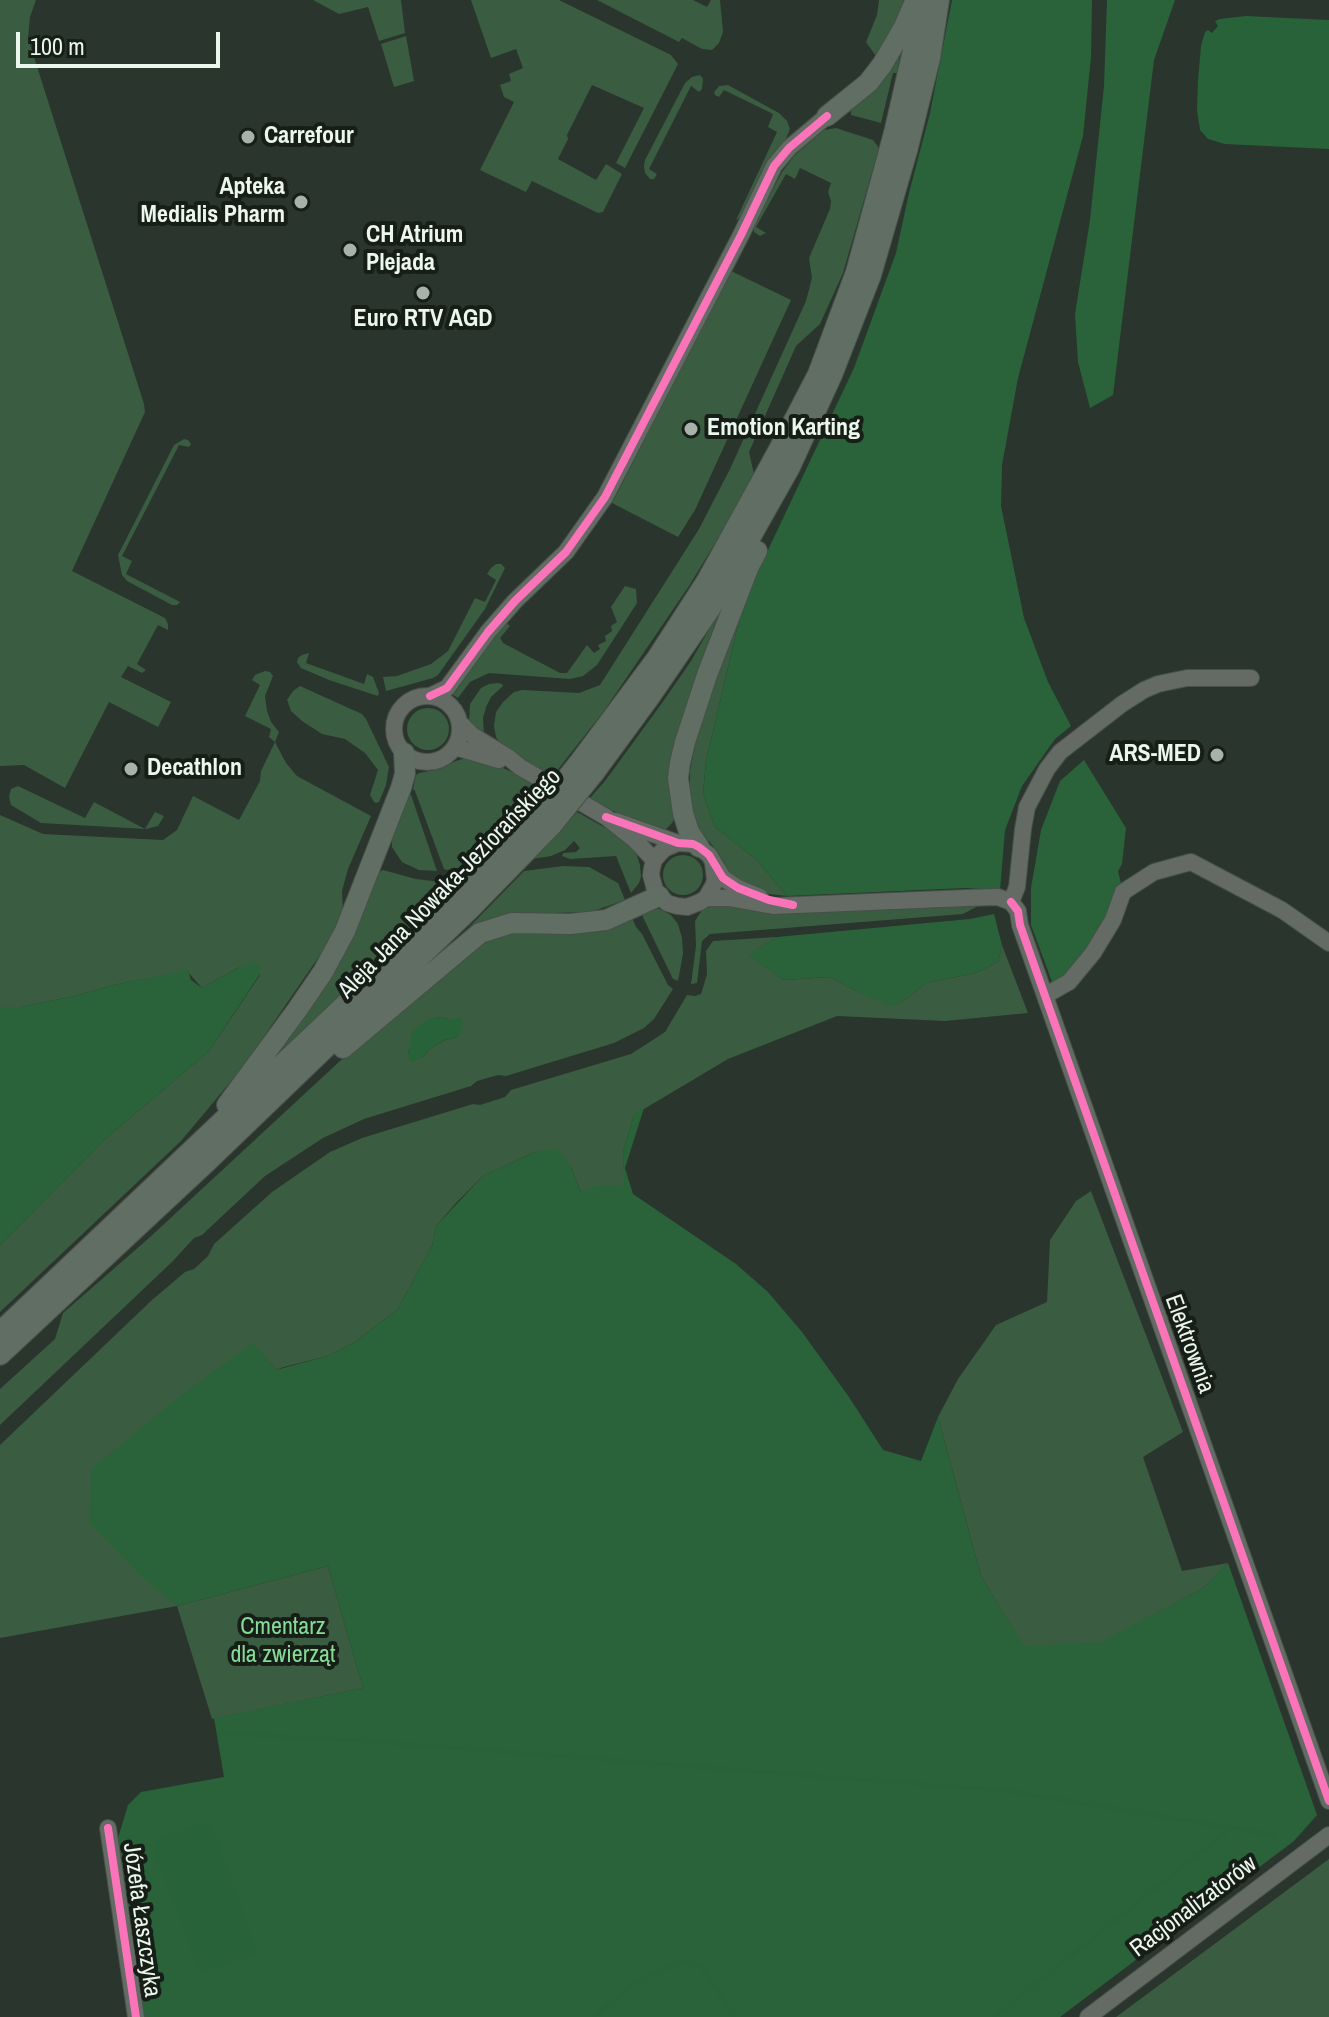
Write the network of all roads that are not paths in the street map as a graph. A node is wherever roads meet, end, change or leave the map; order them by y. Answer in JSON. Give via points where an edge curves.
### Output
{"nodes":[{"id":1,"x":919,"y":0,"type":"edge"},
{"id":2,"x":939,"y":0,"type":"edge"},
{"id":3,"x":827,"y":116,"type":"joint"},
{"id":4,"x":832,"y":375,"type":"junction"},
{"id":5,"x":1251,"y":678,"type":"dead end"},
{"id":6,"x":430,"y":696,"type":"junction"},
{"id":7,"x":460,"y":723,"type":"junction"},
{"id":8,"x":455,"y":747,"type":"junction"},
{"id":9,"x":404,"y":753,"type":"junction"},
{"id":10,"x":520,"y":767,"type":"junction"},
{"id":11,"x":586,"y":768,"type":"junction"},
{"id":12,"x":606,"y":817,"type":"junction"},
{"id":13,"x":678,"y":843,"type":"junction"},
{"id":14,"x":706,"y":854,"type":"junction"},
{"id":15,"x":510,"y":857,"type":"junction"},
{"id":16,"x":654,"y":860,"type":"junction"},
{"id":17,"x":659,"y":896,"type":"junction"},
{"id":18,"x":706,"y":898,"type":"junction"},
{"id":19,"x":1011,"y":902,"type":"junction"},
{"id":20,"x":793,"y":905,"type":"junction"},
{"id":21,"x":1329,"y":943,"type":"edge"},
{"id":22,"x":1046,"y":995,"type":"junction"},
{"id":23,"x":199,"y":1157,"type":"junction"},
{"id":24,"x":0,"y":1332,"type":"edge"},
{"id":25,"x":0,"y":1355,"type":"edge"},
{"id":26,"x":1329,"y":1801,"type":"edge"},
{"id":27,"x":108,"y":1828,"type":"dead end"},
{"id":28,"x":1329,"y":1835,"type":"edge"},
{"id":29,"x":136,"y":2017,"type":"edge"},
{"id":30,"x":1088,"y":2017,"type":"edge"}],
"edges":[{"from":1,"to":3,"type":"main road","via":[[868,83]]},
{"from":1,"to":11,"type":"main road","name":"Aleja Jana Nowaka-Jeziorańskiego","via":[[917,33],[894,133],[856,272],[818,374],[706,582]]},
{"from":2,"to":4,"type":"main road","name":"Aleja Jana Nowaka-Jeziorańskiego","via":[[907,151],[871,275]]},
{"from":3,"to":6,"type":"street","via":[[774,166],[605,497],[566,552],[515,601],[447,688]]},
{"from":4,"to":11,"type":"main road","name":"Aleja Jana Nowaka-Jeziorańskiego","via":[[790,467],[710,609],[656,688]]},
{"from":4,"to":14,"type":"main road","via":[[799,464],[749,566],[685,742],[680,797],[689,832]]},
{"from":5,"to":19,"type":"street","via":[[1187,678],[1144,690],[1060,752],[1027,807]]},
{"from":6,"to":7,"type":"street","via":[[452,707]]},
{"from":6,"to":9,"type":"street","via":[[408,702],[398,714],[395,736]]},
{"from":7,"to":8,"type":"street"},
{"from":7,"to":10,"type":"street"},
{"from":8,"to":9,"type":"street","via":[[435,761]]},
{"from":8,"to":10,"type":"street"},
{"from":9,"to":23,"type":"main road","via":[[401,788],[345,931]]},
{"from":10,"to":12,"type":"street"},
{"from":11,"to":15,"type":"main road","name":"Aleja Jana Nowaka-Jeziorańskiego","bridge":true},
{"from":12,"to":13,"type":"street"},
{"from":12,"to":16,"type":"street"},
{"from":13,"to":14,"type":"street","via":[[693,844]]},
{"from":13,"to":16,"type":"street"},
{"from":14,"to":18,"type":"street","via":[[715,880]]},
{"from":14,"to":20,"type":"street","via":[[723,878],[738,888]]},
{"from":15,"to":23,"type":"main road","name":"Aleja Jana Nowaka-Jeziorańskiego","via":[[451,904]]},
{"from":15,"to":23,"type":"main road","name":"Aleja Jana Nowaka-Jeziorańskiego","via":[[471,908]]},
{"from":16,"to":17,"type":"street","via":[[652,883]]},
{"from":17,"to":18,"type":"street","via":[[687,907]]},
{"from":17,"to":23,"type":"main road","via":[[606,920],[512,923],[480,933]]},
{"from":18,"to":20,"type":"street"},
{"from":19,"to":20,"type":"street","via":[[982,897]]},
{"from":19,"to":22,"type":"street","name":"Elektrownia"},
{"from":21,"to":22,"type":"street","via":[[1282,910],[1191,862],[1154,872],[1123,892],[1093,953],[1069,982]]},
{"from":22,"to":26,"type":"street","name":"Elektrownia"},
{"from":23,"to":24,"type":"main road","name":"Aleja Jana Nowaka-Jeziorańskiego"},
{"from":23,"to":25,"type":"main road","name":"Aleja Jana Nowaka-Jeziorańskiego"},
{"from":27,"to":29,"type":"street","name":"Józefa Łaszczyka"},
{"from":28,"to":30,"type":"street","name":"Racjonalizatorów"}]}
